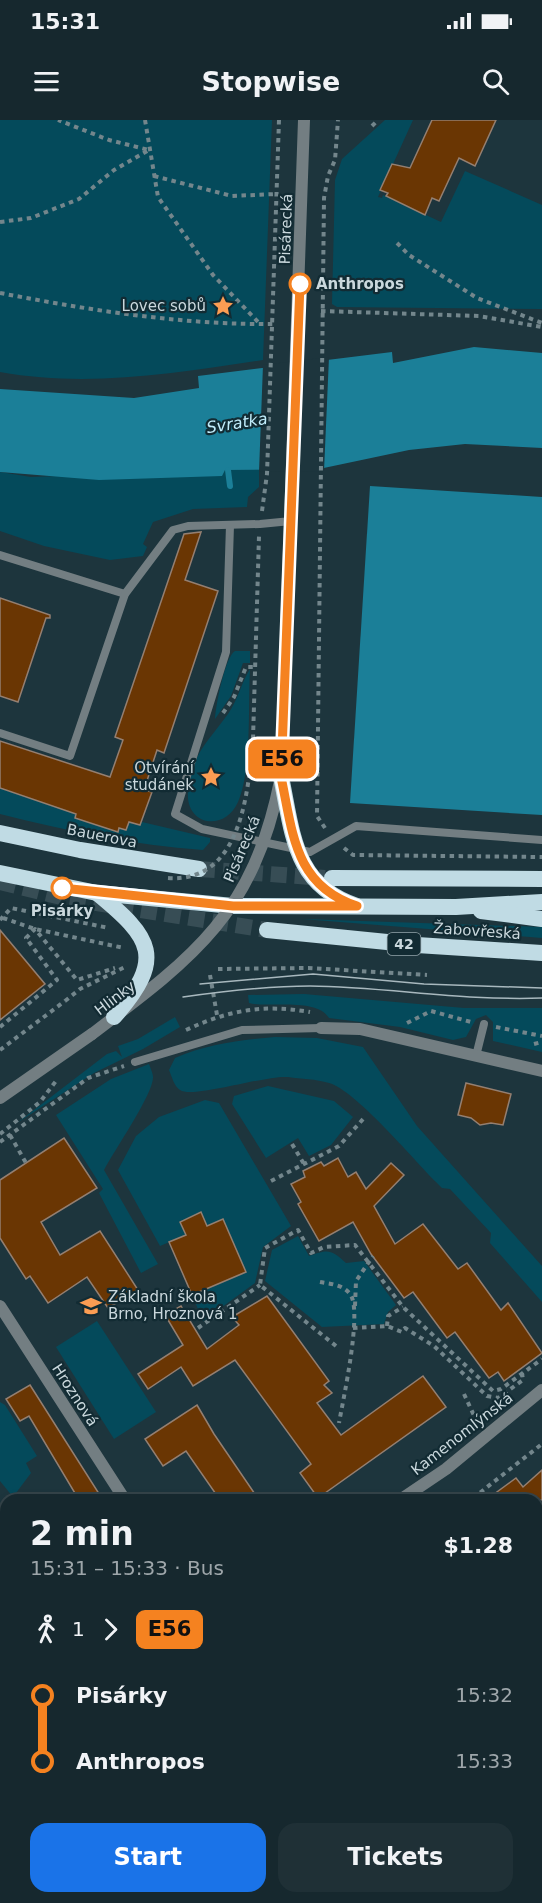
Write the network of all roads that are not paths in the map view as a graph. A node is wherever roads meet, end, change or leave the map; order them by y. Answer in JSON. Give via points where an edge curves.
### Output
{"nodes":[{"id":1,"x":304,"y":120,"type":"edge"},
{"id":2,"x":291,"y":521,"type":"junction"},
{"id":3,"x":230,"y":525,"type":"junction"},
{"id":4,"x":0,"y":555,"type":"edge"},
{"id":5,"x":125,"y":594,"type":"junction"},
{"id":6,"x":0,"y":733,"type":"edge"},
{"id":7,"x":281,"y":777,"type":"junction"},
{"id":8,"x":0,"y":833,"type":"edge"},
{"id":9,"x":542,"y":840,"type":"edge"},
{"id":10,"x":199,"y":869,"type":"tunnel mouth"},
{"id":11,"x":0,"y":873,"type":"edge"},
{"id":12,"x":332,"y":878,"type":"tunnel mouth"},
{"id":13,"x":542,"y":879,"type":"edge"},
{"id":14,"x":97,"y":893,"type":"junction"},
{"id":15,"x":542,"y":902,"type":"edge"},
{"id":16,"x":233,"y":906,"type":"junction"},
{"id":17,"x":357,"y":906,"type":"junction"},
{"id":18,"x":456,"y":907,"type":"junction"},
{"id":19,"x":542,"y":919,"type":"edge"},
{"id":20,"x":267,"y":930,"type":"tunnel mouth"},
{"id":21,"x":542,"y":952,"type":"edge"},
{"id":22,"x":114,"y":1017,"type":"junction"},
{"id":23,"x":484,"y":1024,"type":"road end"},
{"id":24,"x":321,"y":1028,"type":"joint"},
{"id":25,"x":476,"y":1056,"type":"junction"},
{"id":26,"x":135,"y":1062,"type":"road end"},
{"id":27,"x":542,"y":1071,"type":"edge"},
{"id":28,"x":0,"y":1098,"type":"edge"},
{"id":29,"x":0,"y":1306,"type":"edge"},
{"id":30,"x":542,"y":1390,"type":"edge"},
{"id":31,"x":121,"y":1494,"type":"edge"},
{"id":32,"x":409,"y":1494,"type":"edge"}],
"edges":[{"from":1,"to":2,"type":"street","name":"Pisárecká"},
{"from":2,"to":3,"type":"lane"},
{"from":2,"to":7,"type":"street","name":"Pisárecká"},
{"from":3,"to":5,"type":"lane","via":[[173,530]]},
{"from":3,"to":9,"type":"lane","via":[[226,652],[175,814],[202,829],[310,852],[356,826]]},
{"from":4,"to":5,"type":"lane"},
{"from":5,"to":6,"type":"lane","via":[[70,756]]},
{"from":7,"to":16,"type":"street","name":"Pisárecká","bridge":true,"via":[[263,847]]},
{"from":7,"to":17,"type":"highway","bridge":true,"via":[[292,833],[305,867],[326,892]]},
{"from":8,"to":10,"type":"highway","name":"Bauerova"},
{"from":11,"to":14,"type":"highway"},
{"from":12,"to":13,"type":"highway"},
{"from":14,"to":16,"type":"highway","bridge":true},
{"from":14,"to":22,"type":"highway","bridge":true,"via":[[130,920],[146,947],[140,980]]},
{"from":15,"to":18,"type":"highway"},
{"from":16,"to":17,"type":"highway"},
{"from":16,"to":22,"type":"street","name":"Hlinky","bridge":true,"via":[[188,958]]},
{"from":17,"to":18,"type":"highway"},
{"from":18,"to":19,"type":"highway"},
{"from":20,"to":21,"type":"highway","name":"Žabovřeská","number":"42"},
{"from":22,"to":28,"type":"street","name":"Hlinky","bridge":true},
{"from":23,"to":25,"type":"lane"},
{"from":24,"to":25,"type":"street","via":[[360,1029]]},
{"from":24,"to":26,"type":"lane","via":[[242,1030]]},
{"from":25,"to":27,"type":"street"},
{"from":29,"to":31,"type":"street","name":"Hroznová"},
{"from":30,"to":32,"type":"street","name":"Kamenomlýnská","via":[[446,1469]]}]}
